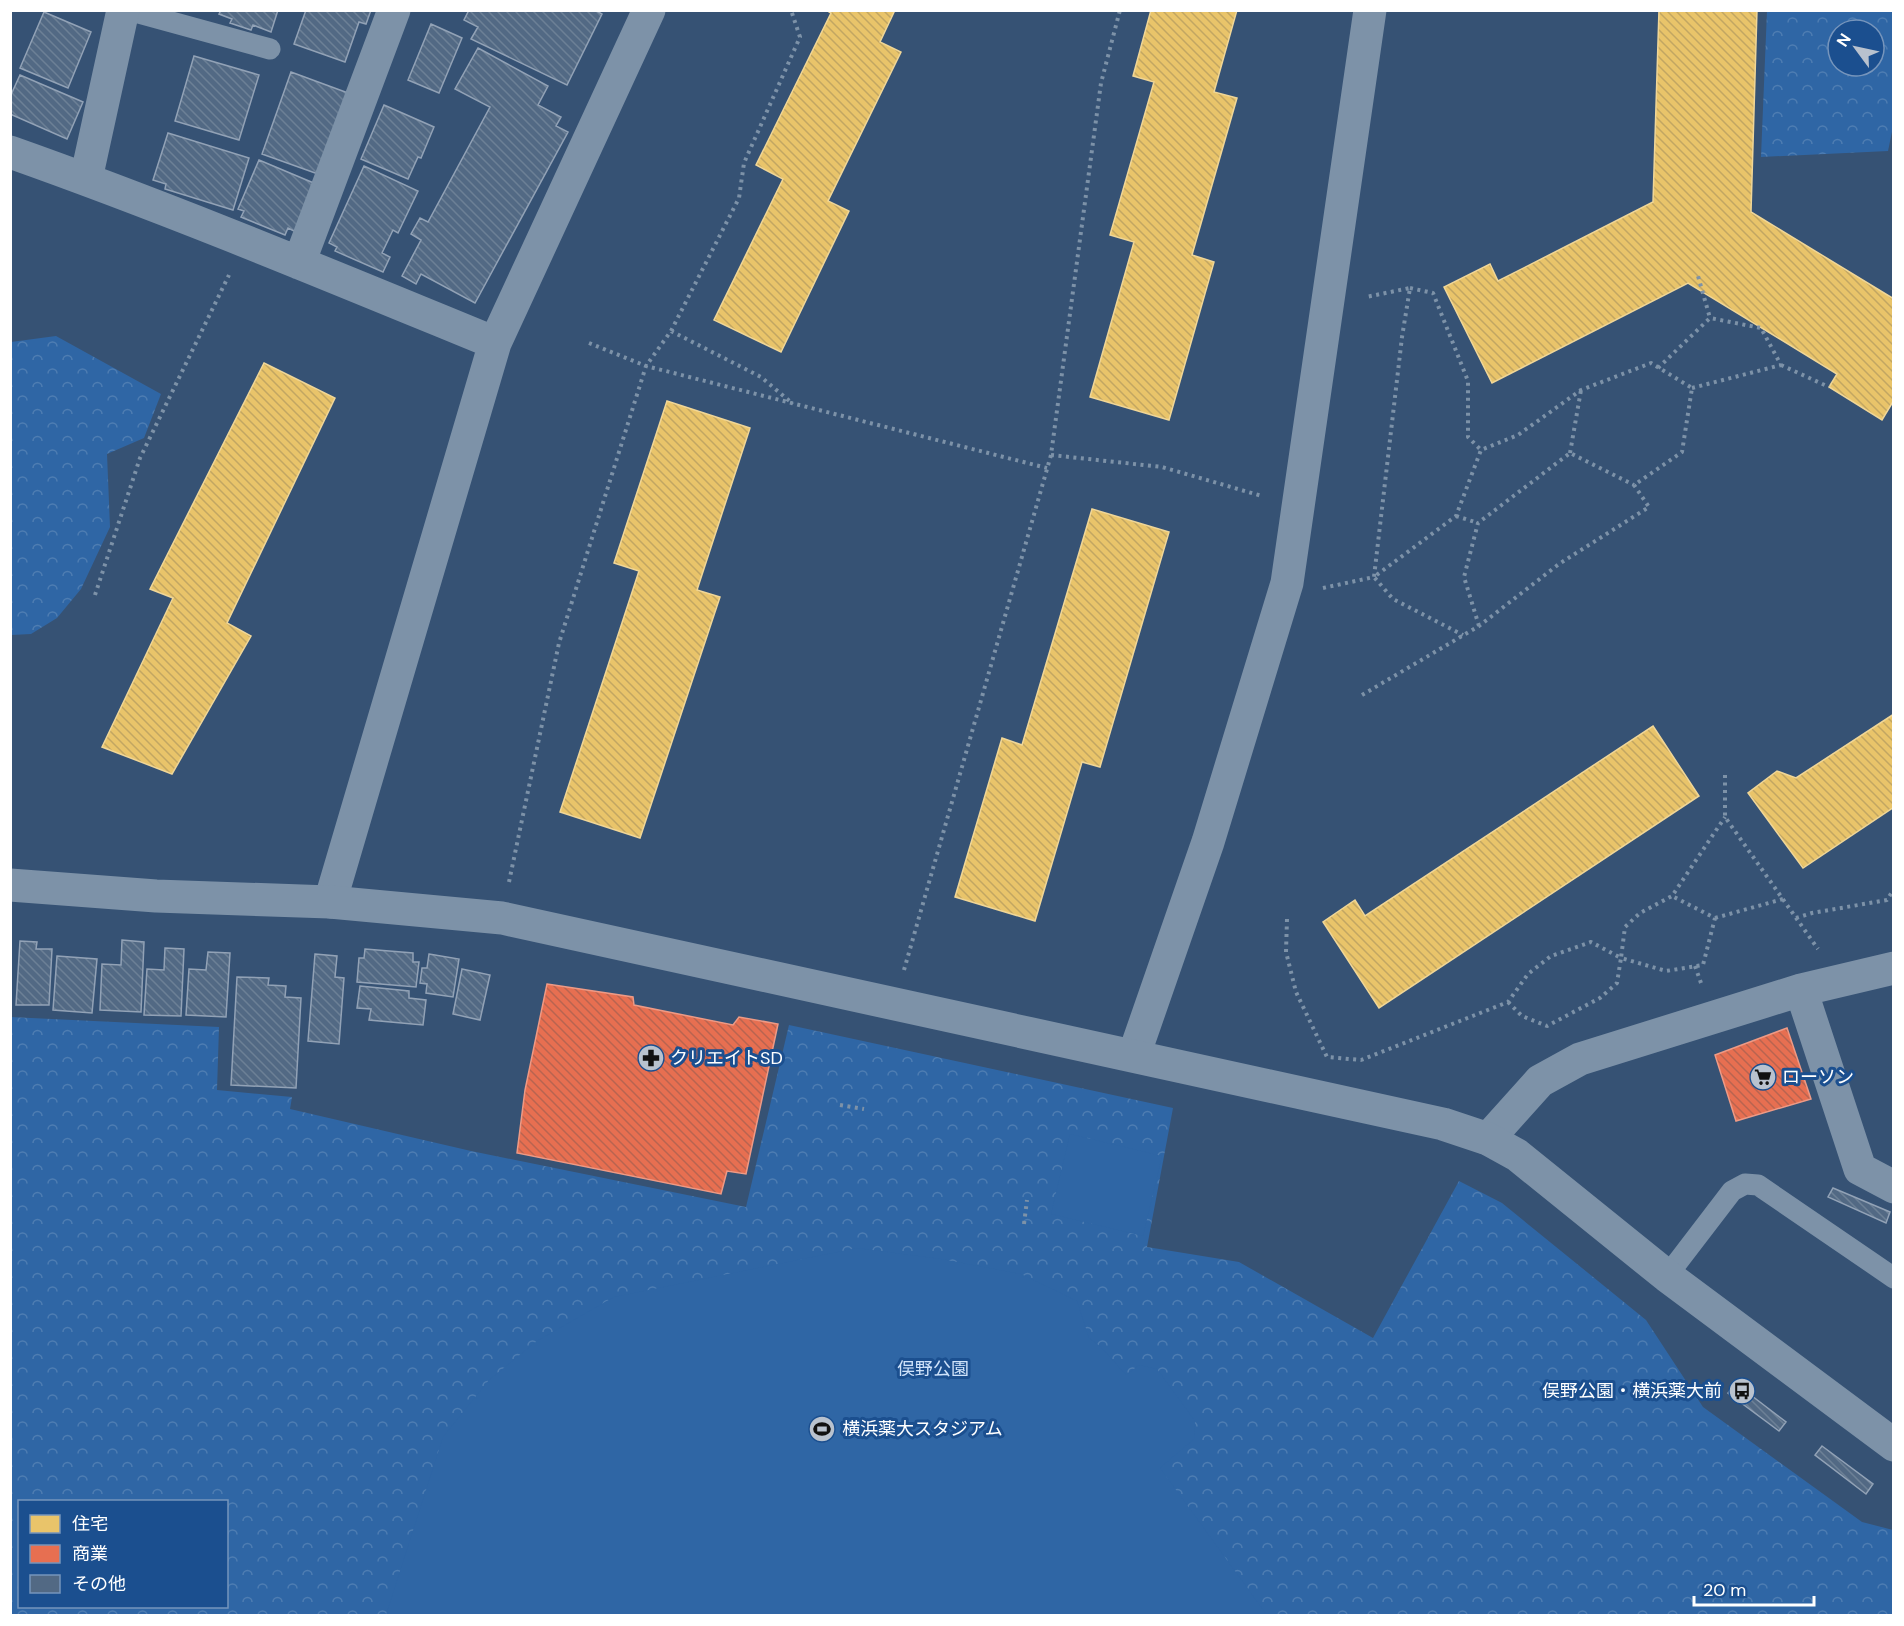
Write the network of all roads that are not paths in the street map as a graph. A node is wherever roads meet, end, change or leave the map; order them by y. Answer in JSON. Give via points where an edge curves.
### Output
{"nodes":[{"id":1,"x":126,"y":10,"type":"edge"},
{"id":2,"x":394,"y":10,"type":"edge"},
{"id":3,"x":649,"y":10,"type":"edge"},
{"id":4,"x":1370,"y":10,"type":"edge"},
{"id":5,"x":270,"y":49,"type":"dead end"},
{"id":6,"x":10,"y":152,"type":"edge"},
{"id":7,"x":86,"y":179,"type":"junction"},
{"id":8,"x":299,"y":263,"type":"junction"},
{"id":9,"x":495,"y":343,"type":"junction"},
{"id":10,"x":10,"y":885,"type":"edge"},
{"id":11,"x":330,"y":902,"type":"junction"},
{"id":12,"x":1893,"y":968,"type":"edge"},
{"id":13,"x":1801,"y":990,"type":"junction"},
{"id":14,"x":1134,"y":1055,"type":"junction"},
{"id":15,"x":1488,"y":1139,"type":"junction"},
{"id":16,"x":1893,"y":1187,"type":"edge"},
{"id":17,"x":1667,"y":1276,"type":"junction"},
{"id":18,"x":1893,"y":1278,"type":"edge"},
{"id":19,"x":1893,"y":1445,"type":"edge"}],
"edges":[{"from":1,"to":5,"type":"lane"},
{"from":1,"to":7,"type":"street"},
{"from":2,"to":8,"type":"street"},
{"from":3,"to":9,"type":"street"},
{"from":4,"to":14,"type":"street","via":[[1287,582],[1208,842]]},
{"from":6,"to":7,"type":"street"},
{"from":7,"to":8,"type":"street"},
{"from":8,"to":9,"type":"street"},
{"from":9,"to":11,"type":"street"},
{"from":10,"to":11,"type":"street","via":[[156,896]]},
{"from":11,"to":14,"type":"street","via":[[502,918]]},
{"from":12,"to":13,"type":"street"},
{"from":13,"to":15,"type":"street","via":[[1580,1059],[1540,1081]]},
{"from":13,"to":16,"type":"street","via":[[1860,1169]]},
{"from":14,"to":15,"type":"street","via":[[1443,1124]]},
{"from":15,"to":17,"type":"street","via":[[1517,1155]]},
{"from":17,"to":18,"type":"lane","via":[[1732,1191],[1745,1184],[1758,1185]]},
{"from":17,"to":19,"type":"street"}]}
